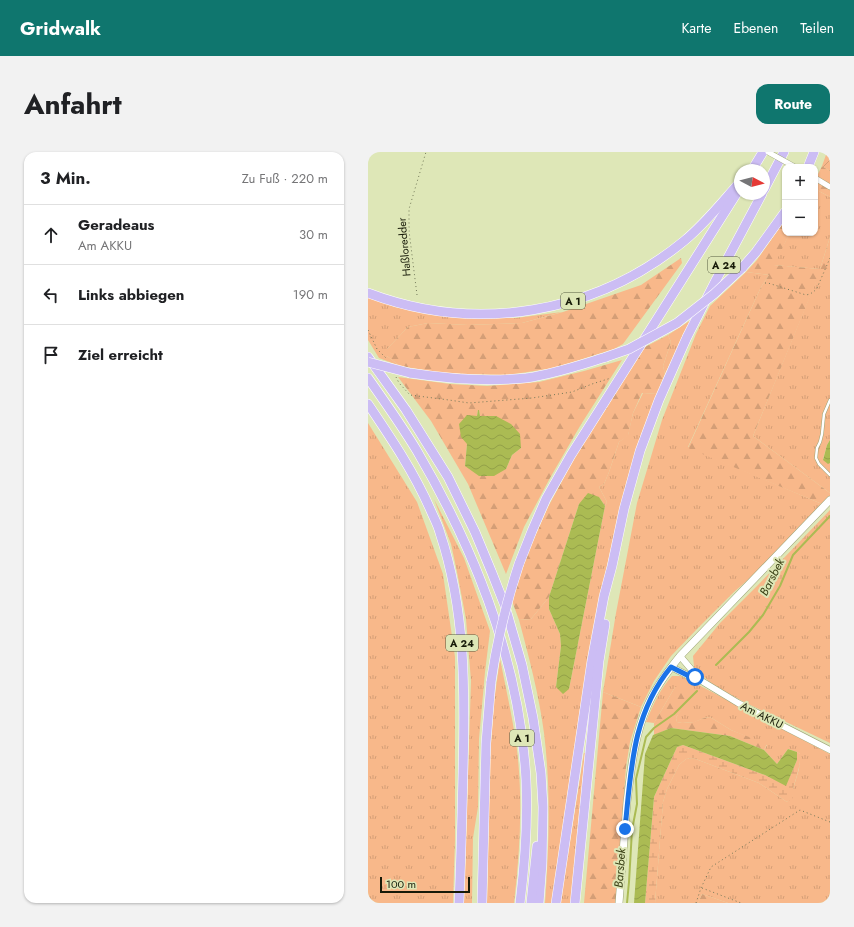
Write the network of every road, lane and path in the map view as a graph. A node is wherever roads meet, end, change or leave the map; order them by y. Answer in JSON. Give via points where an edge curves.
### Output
{"nodes":[{"id":1,"x":426,"y":152,"type":"edge"},
{"id":2,"x":763,"y":152,"type":"edge"},
{"id":3,"x":768,"y":152,"type":"edge"},
{"id":4,"x":784,"y":152,"type":"edge"},
{"id":5,"x":814,"y":152,"type":"edge"},
{"id":6,"x":755,"y":164,"type":"edge"},
{"id":7,"x":790,"y":164,"type":"edge"},
{"id":8,"x":809,"y":164,"type":"edge"},
{"id":9,"x":770,"y":179,"type":"edge"},
{"id":10,"x":818,"y":180,"type":"edge"},
{"id":11,"x":830,"y":187,"type":"edge"},
{"id":12,"x":734,"y":189,"type":"edge"},
{"id":13,"x":734,"y":197,"type":"edge"},
{"id":14,"x":759,"y":200,"type":"edge"},
{"id":15,"x":782,"y":216,"type":"edge"},
{"id":16,"x":830,"y":258,"type":"edge"},
{"id":17,"x":765,"y":283,"type":"dead end"},
{"id":18,"x":368,"y":293,"type":"edge"},
{"id":19,"x":417,"y":295,"type":"dead end"},
{"id":20,"x":368,"y":357,"type":"edge"},
{"id":21,"x":368,"y":362,"type":"edge"},
{"id":22,"x":368,"y":378,"type":"edge"},
{"id":23,"x":830,"y":400,"type":"edge"},
{"id":24,"x":368,"y":404,"type":"edge"},
{"id":25,"x":830,"y":475,"type":"edge"},
{"id":26,"x":830,"y":500,"type":"edge"},
{"id":27,"x":612,"y":566,"type":"junction"},
{"id":28,"x":680,"y":656,"type":"junction"},
{"id":29,"x":671,"y":667,"type":"junction"},
{"id":30,"x":695,"y":677,"type":"junction"},
{"id":31,"x":536,"y":743,"type":"junction"},
{"id":32,"x":830,"y":750,"type":"edge"},
{"id":33,"x":830,"y":822,"type":"edge"},
{"id":34,"x":701,"y":888,"type":"junction"},
{"id":35,"x":460,"y":903,"type":"edge"},
{"id":36,"x":482,"y":903,"type":"edge"},
{"id":37,"x":520,"y":903,"type":"edge"},
{"id":38,"x":531,"y":903,"type":"edge"},
{"id":39,"x":540,"y":903,"type":"edge"},
{"id":40,"x":556,"y":903,"type":"edge"},
{"id":41,"x":575,"y":903,"type":"edge"},
{"id":42,"x":619,"y":903,"type":"edge"},
{"id":43,"x":696,"y":903,"type":"edge"},
{"id":44,"x":741,"y":903,"type":"edge"}],
"edges":[{"from":1,"to":19,"type":"path","name":"Haßloredder","via":[[409,209],[409,231]]},
{"from":2,"to":6,"type":"highway"},
{"from":3,"to":7,"type":"street","bridge":true},
{"from":4,"to":9,"type":"highway"},
{"from":5,"to":8,"type":"highway"},
{"from":10,"to":11,"type":"street"},
{"from":12,"to":18,"type":"highway","number":"A 1","via":[[704,223],[661,259],[615,285],[572,301],[513,312],[462,314],[414,307]]},
{"from":13,"to":36,"type":"highway","number":"A 24","bridge":true,"via":[[571,455],[546,499],[519,564],[502,621],[491,682],[486,743]]},
{"from":14,"to":27,"type":"highway","number":"A 24","via":[[687,337],[659,400],[640,451]]},
{"from":15,"to":21,"type":"highway","number":"A 24","bridge":true,"via":[[756,252],[714,294],[677,323],[630,349],[564,370],[527,378],[451,379],[410,373]]},
{"from":16,"to":17,"type":"path","via":[[817,288],[806,296]]},
{"from":20,"to":31,"type":"highway","number":"A 1","via":[[406,410],[448,477],[492,573],[515,639],[533,718]]},
{"from":22,"to":37,"type":"highway","number":"A 1","via":[[416,450],[454,519],[480,578],[502,642],[520,721],[526,780],[525,847]]},
{"from":23,"to":25,"type":"lane","via":[[824,414],[816,458]]},
{"from":24,"to":35,"type":"highway","number":"A 24","via":[[406,461],[422,492],[440,532],[451,573],[458,612],[465,699]]},
{"from":26,"to":28,"type":"main road"},
{"from":27,"to":40,"type":"highway","number":"A 24","via":[[592,660]]},
{"from":27,"to":41,"type":"highway","number":"A 24","via":[[599,661]]},
{"from":28,"to":29,"type":"main road"},
{"from":28,"to":30,"type":"street","name":"Am AKKU"},
{"from":29,"to":30,"type":"street","name":"Am AKKU"},
{"from":29,"to":42,"type":"main road","via":[[646,707],[634,748]]},
{"from":30,"to":32,"type":"street","name":"Am AKKU","via":[[738,703]]},
{"from":31,"to":38,"type":"highway","number":"A 1","via":[[537,849]]},
{"from":31,"to":39,"type":"highway","number":"A 1","via":[[543,807]]},
{"from":33,"to":34,"type":"path","via":[[800,810],[711,868]]},
{"from":34,"to":43,"type":"path"},
{"from":34,"to":44,"type":"path"}]}
